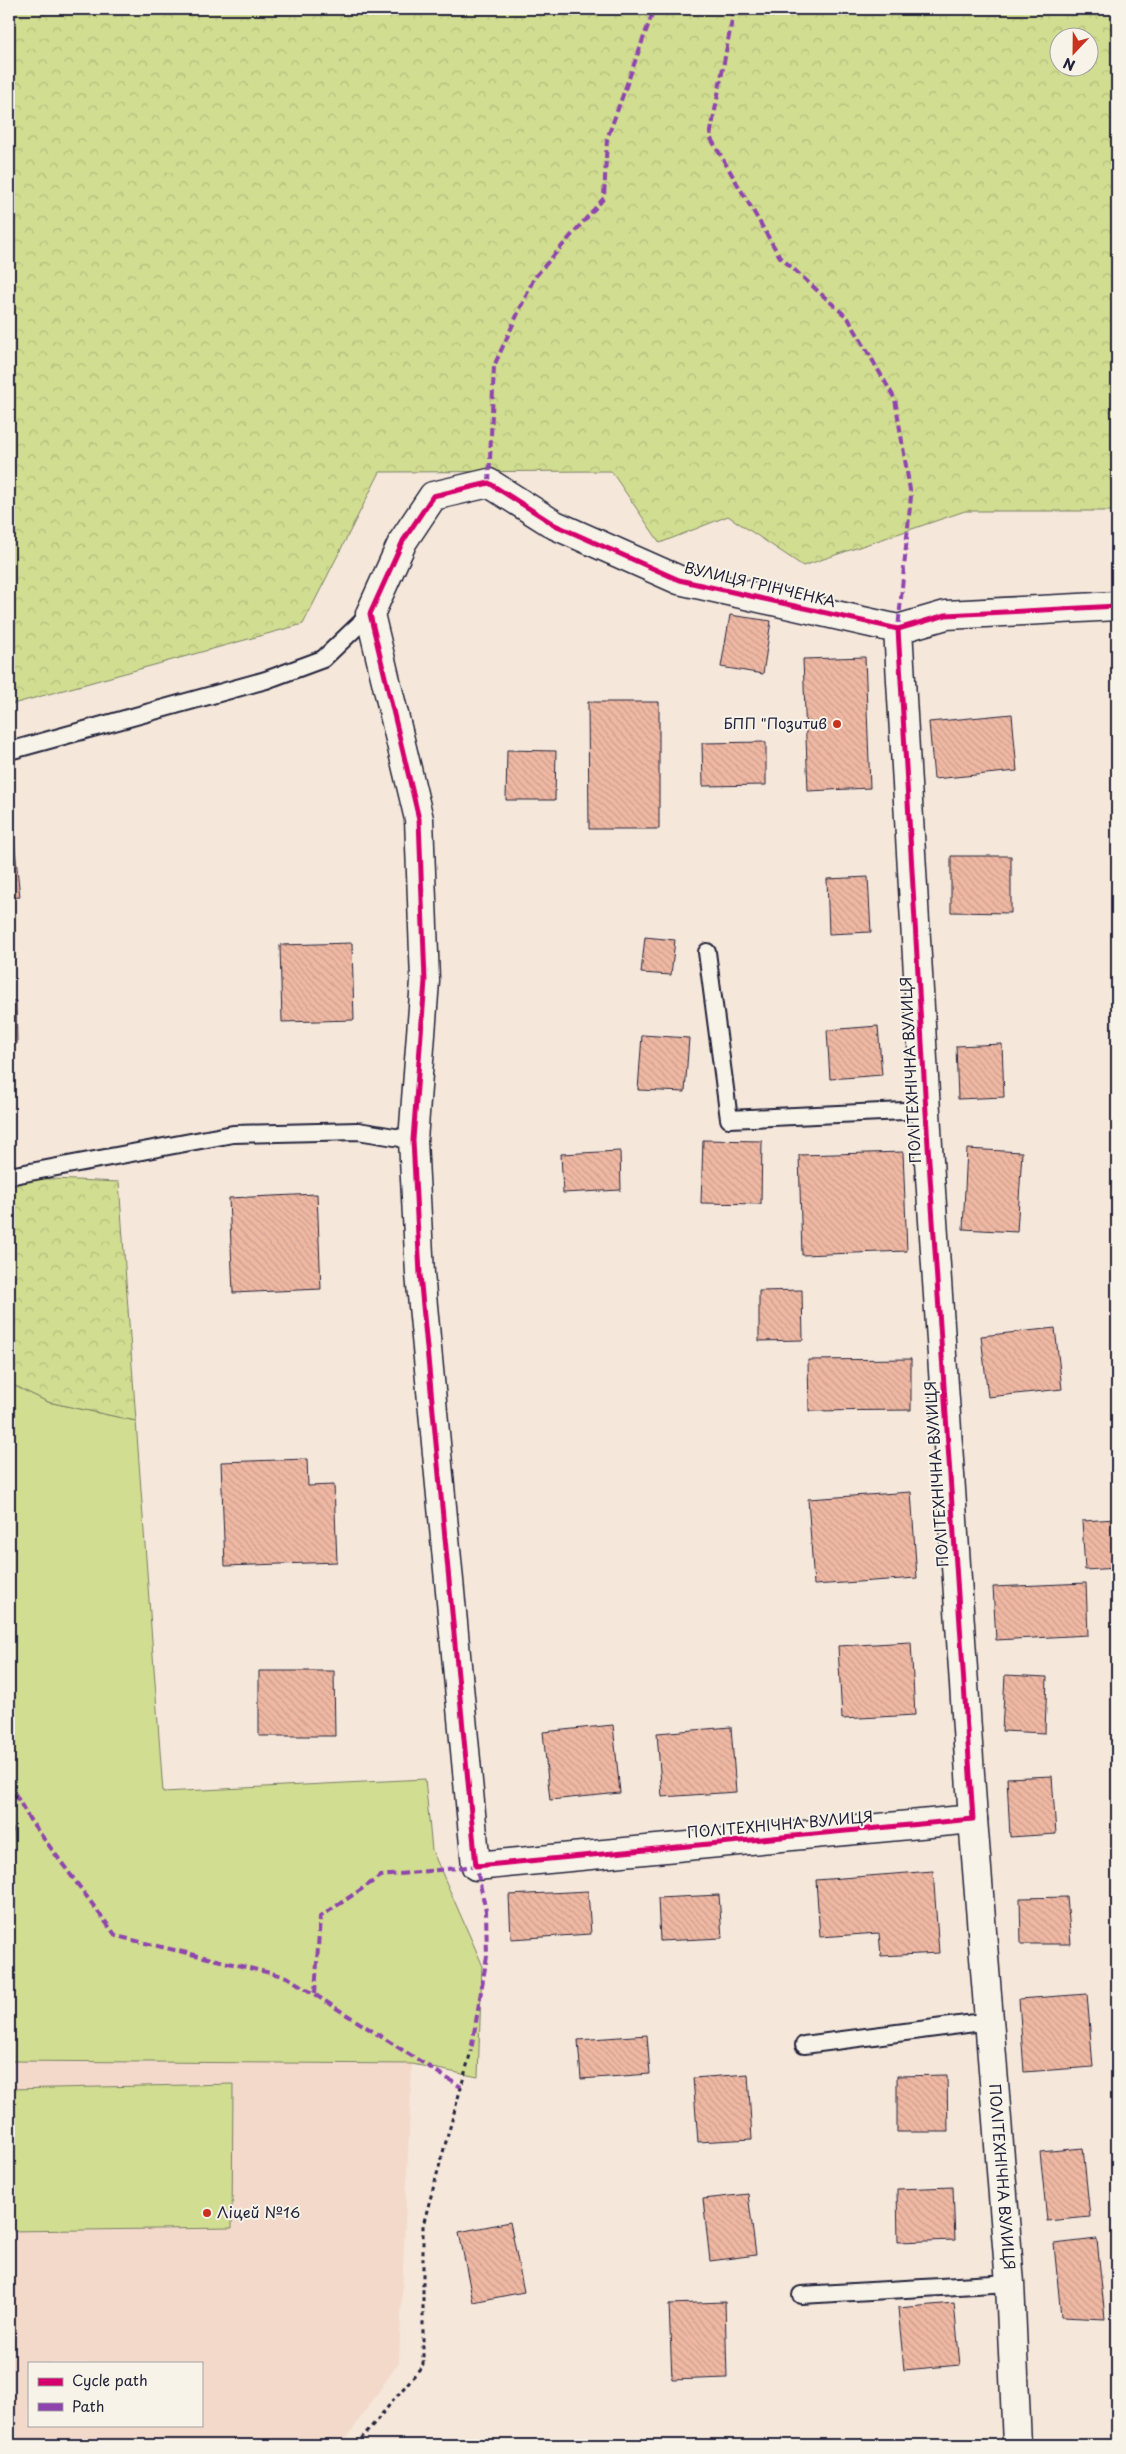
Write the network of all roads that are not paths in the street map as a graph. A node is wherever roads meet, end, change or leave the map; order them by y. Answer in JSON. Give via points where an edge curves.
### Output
{"nodes":[{"id":1,"x":1117,"y":606,"type":"edge"},
{"id":2,"x":370,"y":614,"type":"junction"},
{"id":3,"x":898,"y":629,"type":"junction"},
{"id":4,"x":9,"y":751,"type":"edge"},
{"id":5,"x":707,"y":952,"type":"dead end"},
{"id":6,"x":926,"y":1110,"type":"junction"},
{"id":7,"x":413,"y":1140,"type":"junction"},
{"id":8,"x":9,"y":1176,"type":"edge"},
{"id":9,"x":973,"y":1819,"type":"junction"},
{"id":10,"x":990,"y":2021,"type":"junction"},
{"id":11,"x":804,"y":2044,"type":"dead end"},
{"id":12,"x":1010,"y":2283,"type":"junction"},
{"id":13,"x":801,"y":2295,"type":"dead end"},
{"id":14,"x":1017,"y":2445,"type":"edge"}],
"edges":[{"from":1,"to":3,"type":"street","name":"ВУЛИЦЯ ГРІНЧЕНКА","via":[[946,615]]},
{"from":2,"to":3,"type":"street","name":"ВУЛИЦЯ ГРІНЧЕНКА","via":[[403,541],[433,496],[489,482],[555,524],[679,580]]},
{"from":2,"to":4,"type":"lane","via":[[323,659],[266,680]]},
{"from":2,"to":7,"type":"street","via":[[419,819],[425,981]]},
{"from":3,"to":6,"type":"street","name":"ПОЛІТЕХНІЧНА ВУЛИЦЯ"},
{"from":5,"to":6,"type":"lane","via":[[729,1119]]},
{"from":6,"to":9,"type":"street","name":"ПОЛІТЕХНІЧНА ВУЛИЦЯ"},
{"from":7,"to":8,"type":"lane","via":[[358,1130],[233,1134]]},
{"from":7,"to":9,"type":"street","name":"ПОЛІТЕХНІЧНА ВУЛИЦЯ","via":[[420,1274],[476,1866]]},
{"from":9,"to":10,"type":"street","name":"ПОЛІТЕХНІЧНА ВУЛИЦЯ"},
{"from":10,"to":11,"type":"lane"},
{"from":10,"to":12,"type":"street","name":"ПОЛІТЕХНІЧНА ВУЛИЦЯ"},
{"from":12,"to":13,"type":"lane"},
{"from":12,"to":14,"type":"street","name":"ПОЛІТЕХНІЧНА ВУЛИЦЯ"}]}
